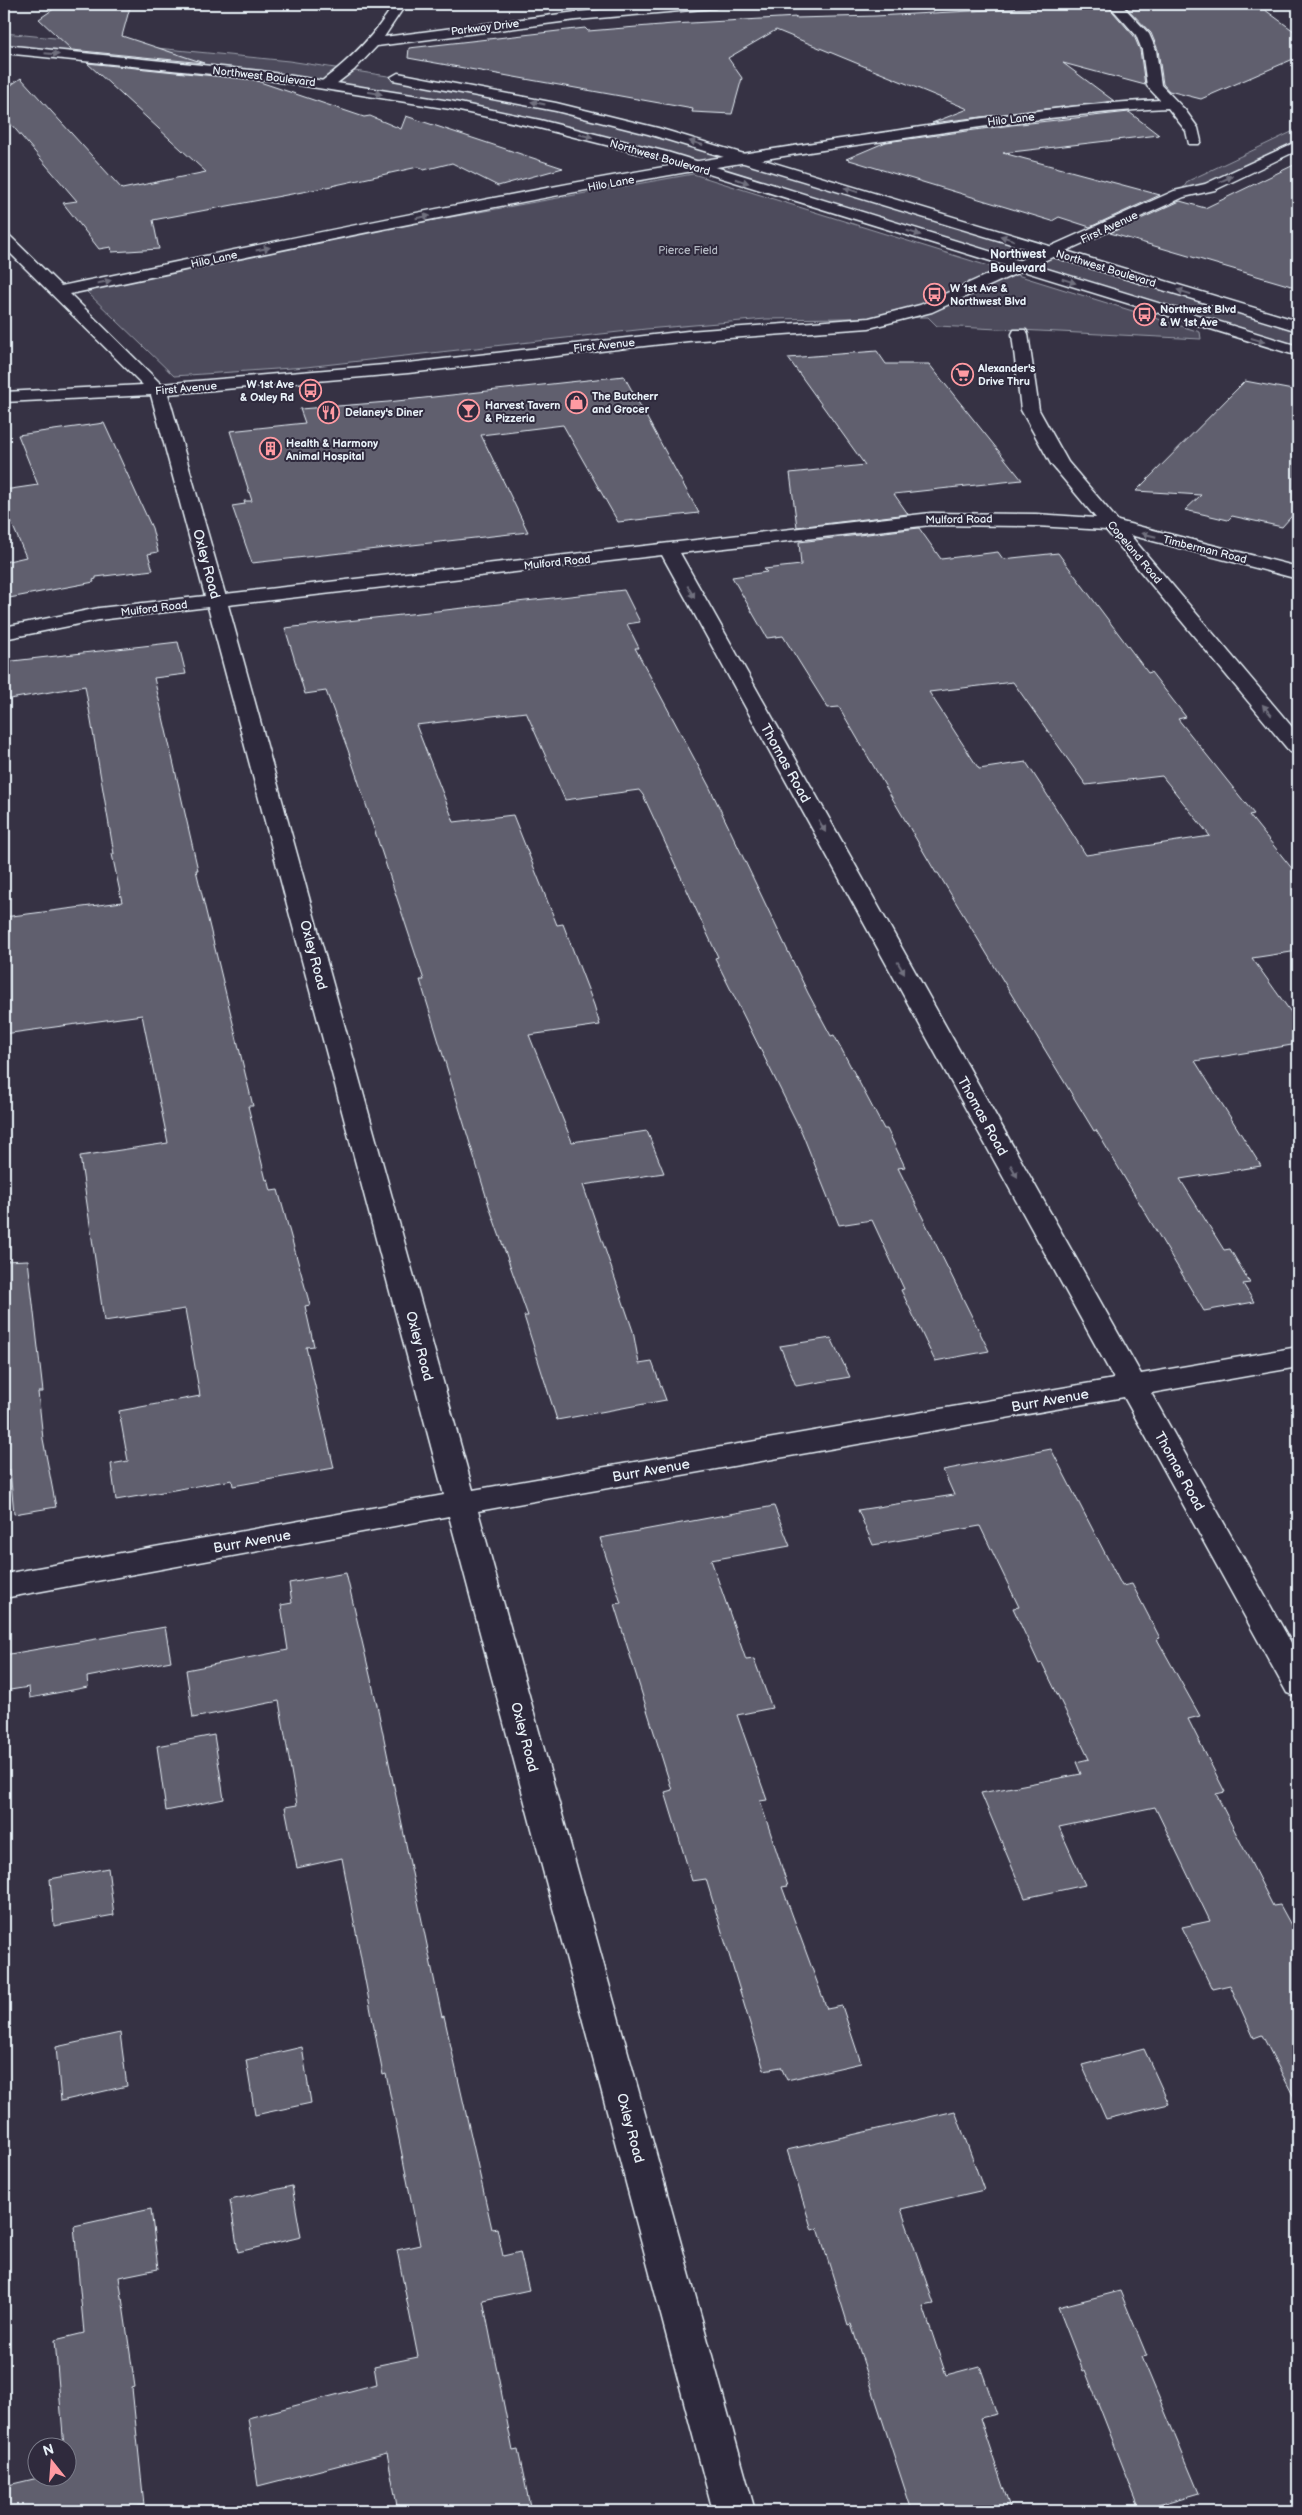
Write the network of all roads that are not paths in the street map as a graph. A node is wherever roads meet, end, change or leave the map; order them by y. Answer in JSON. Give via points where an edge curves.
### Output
{"nodes":[{"id":1,"x":400,"y":4,"type":"edge"},
{"id":2,"x":715,"y":4,"type":"edge"},
{"id":3,"x":1114,"y":4,"type":"edge"},
{"id":4,"x":376,"y":42,"type":"junction"},
{"id":5,"x":4,"y":49,"type":"edge"},
{"id":6,"x":328,"y":66,"type":"dead end"},
{"id":7,"x":348,"y":69,"type":"junction"},
{"id":8,"x":368,"y":72,"type":"dead end"},
{"id":9,"x":387,"y":76,"type":"dead end"},
{"id":10,"x":327,"y":84,"type":"junction"},
{"id":11,"x":1171,"y":104,"type":"junction"},
{"id":12,"x":1298,"y":129,"type":"edge"},
{"id":13,"x":1194,"y":141,"type":"dead end"},
{"id":14,"x":1298,"y":145,"type":"edge"},
{"id":15,"x":1256,"y":149,"type":"dead end"},
{"id":16,"x":746,"y":157,"type":"junction"},
{"id":17,"x":695,"y":167,"type":"junction"},
{"id":18,"x":1205,"y":173,"type":"dead end"},
{"id":19,"x":1179,"y":194,"type":"junction"},
{"id":20,"x":4,"y":238,"type":"edge"},
{"id":21,"x":1053,"y":252,"type":"junction"},
{"id":22,"x":1022,"y":266,"type":"junction"},
{"id":23,"x":56,"y":292,"type":"junction"},
{"id":24,"x":1298,"y":326,"type":"edge"},
{"id":25,"x":1020,"y":334,"type":"dead end"},
{"id":26,"x":1298,"y":351,"type":"edge"},
{"id":27,"x":156,"y":390,"type":"junction"},
{"id":28,"x":4,"y":397,"type":"edge"},
{"id":29,"x":1112,"y":526,"type":"junction"},
{"id":30,"x":668,"y":549,"type":"junction"},
{"id":31,"x":1298,"y":573,"type":"edge"},
{"id":32,"x":217,"y":600,"type":"junction"},
{"id":33,"x":4,"y":634,"type":"edge"},
{"id":34,"x":1298,"y":747,"type":"edge"},
{"id":35,"x":1298,"y":1357,"type":"edge"},
{"id":36,"x":1133,"y":1386,"type":"junction"},
{"id":37,"x":462,"y":1503,"type":"junction"},
{"id":38,"x":4,"y":1586,"type":"edge"},
{"id":39,"x":1298,"y":1684,"type":"edge"},
{"id":40,"x":734,"y":2511,"type":"edge"}],
"edges":[{"from":1,"to":4,"type":"street"},
{"from":2,"to":4,"type":"street","name":"Parkway Drive","via":[[576,16]]},
{"from":3,"to":11,"type":"street","via":[[1142,34],[1150,50],[1154,86]]},
{"from":4,"to":7,"type":"street"},
{"from":5,"to":10,"type":"street","name":"Northwest Boulevard","one_way":true},
{"from":6,"to":7,"type":"street","name":"Northwest Boulevard"},
{"from":7,"to":8,"type":"street","name":"Northwest Boulevard"},
{"from":7,"to":10,"type":"street"},
{"from":16,"to":9,"type":"street","name":"Northwest Boulevard","one_way":true,"via":[[556,107]]},
{"from":10,"to":17,"type":"street","name":"Northwest Boulevard","one_way":true,"via":[[540,124],[662,155]]},
{"from":11,"to":13,"type":"street","via":[[1193,131]]},
{"from":11,"to":16,"type":"street","name":"Hilo Lane","via":[[1125,106],[984,123]]},
{"from":12,"to":15,"type":"street"},
{"from":19,"to":14,"type":"street","name":"First Avenue","one_way":true,"via":[[1210,187]]},
{"from":16,"to":17,"type":"street","name":"Hilo Lane"},
{"from":21,"to":16,"type":"street","name":"Northwest Boulevard","one_way":true},
{"from":17,"to":22,"type":"street","name":"Northwest Boulevard","one_way":true},
{"from":23,"to":17,"type":"street","name":"Hilo Lane","one_way":true,"via":[[382,224]]},
{"from":18,"to":19,"type":"street","name":"First Avenue","via":[[1188,180]]},
{"from":19,"to":21,"type":"street","name":"First Avenue"},
{"from":20,"to":23,"type":"street","name":"Oxley Road"},
{"from":21,"to":22,"type":"street","name":"First Avenue"},
{"from":24,"to":21,"type":"street","name":"Northwest Boulevard","one_way":true},
{"from":22,"to":26,"type":"street","name":"Northwest Boulevard","one_way":true},
{"from":22,"to":27,"type":"street","name":"First Avenue","via":[[926,309],[869,323],[679,337],[408,368]]},
{"from":23,"to":27,"type":"street","name":"Oxley Road"},
{"from":25,"to":29,"type":"street","name":"Copeland Road","via":[[1030,410],[1060,464]]},
{"from":27,"to":28,"type":"street","name":"First Avenue"},
{"from":27,"to":32,"type":"street","name":"Oxley Road","via":[[163,404]]},
{"from":29,"to":30,"type":"street","name":"Mulford Road","via":[[1018,519],[931,519]]},
{"from":31,"to":29,"type":"street","name":"Timberman Road","one_way":true},
{"from":34,"to":29,"type":"street","name":"Copeland Road","one_way":true},
{"from":30,"to":32,"type":"street","name":"Mulford Road"},
{"from":30,"to":36,"type":"street","name":"Thomas Road","one_way":true},
{"from":32,"to":33,"type":"street","name":"Mulford Road","via":[[99,614]]},
{"from":32,"to":37,"type":"street","name":"Oxley Road"},
{"from":35,"to":36,"type":"street","name":"Burr Avenue"},
{"from":36,"to":37,"type":"street","name":"Burr Avenue"},
{"from":36,"to":39,"type":"street","name":"Thomas Road"},
{"from":37,"to":38,"type":"street","name":"Burr Avenue"},
{"from":37,"to":40,"type":"street","name":"Oxley Road"}]}
